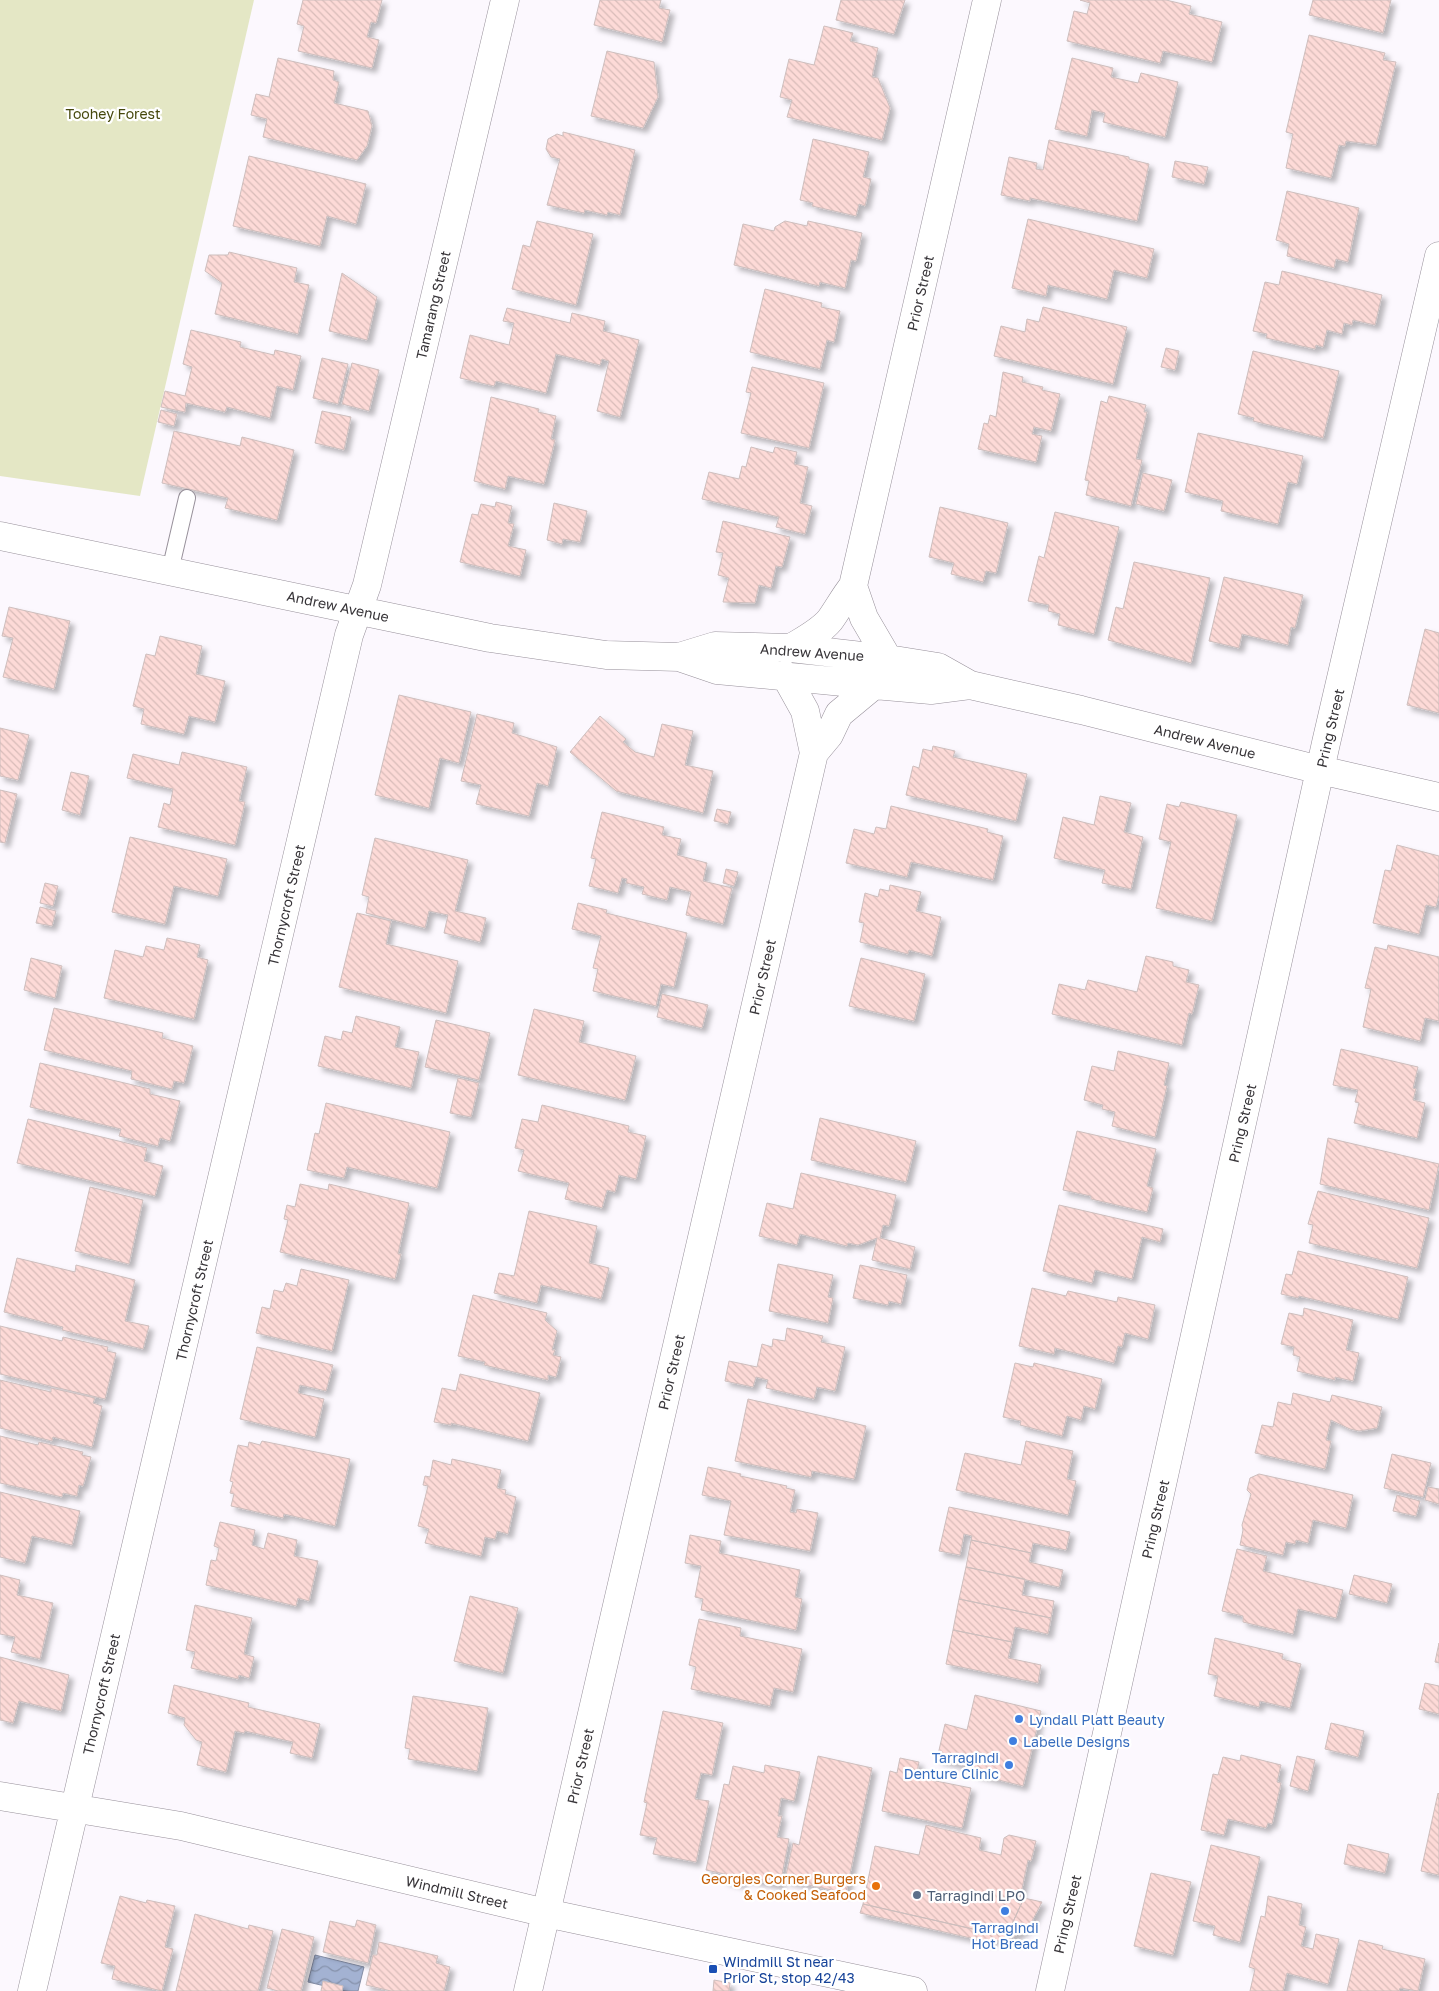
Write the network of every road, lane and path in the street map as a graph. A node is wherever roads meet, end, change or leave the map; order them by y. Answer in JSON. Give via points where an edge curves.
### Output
{"nodes":[{"id":1,"x":505,"y":0,"type":"edge"},
{"id":2,"x":987,"y":0,"type":"edge"},
{"id":3,"x":1439,"y":256,"type":"edge"},
{"id":4,"x":187,"y":498,"type":"dead end"},
{"id":5,"x":0,"y":536,"type":"edge"},
{"id":6,"x":170,"y":571,"type":"junction"},
{"id":7,"x":853,"y":586,"type":"junction"},
{"id":8,"x":359,"y":610,"type":"junction"},
{"id":9,"x":791,"y":648,"type":"junction"},
{"id":10,"x":679,"y":657,"type":"junction"},
{"id":11,"x":888,"y":658,"type":"junction"},
{"id":12,"x":785,"y":675,"type":"junction"},
{"id":13,"x":874,"y":685,"type":"junction"},
{"id":14,"x":970,"y":686,"type":"junction"},
{"id":15,"x":814,"y":753,"type":"junction"},
{"id":16,"x":1320,"y":770,"type":"junction"},
{"id":17,"x":1439,"y":797,"type":"edge"},
{"id":18,"x":0,"y":1796,"type":"edge"},
{"id":19,"x":75,"y":1809,"type":"junction"},
{"id":20,"x":546,"y":1913,"type":"junction"},
{"id":21,"x":32,"y":1991,"type":"edge"},
{"id":22,"x":528,"y":1991,"type":"edge"},
{"id":23,"x":913,"y":1991,"type":"edge"},
{"id":24,"x":1050,"y":1991,"type":"edge"}],
"edges":[{"from":1,"to":8,"type":"street","name":"Tamarang Street"},
{"from":2,"to":7,"type":"street","name":"Prior Street"},
{"from":3,"to":16,"type":"street","name":"Pring Street"},
{"from":4,"to":6,"type":"lane"},
{"from":5,"to":6,"type":"street","name":"Andrew Avenue"},
{"from":6,"to":8,"type":"street","name":"Andrew Avenue"},
{"from":7,"to":9,"type":"street","name":"Prior Street","via":[[830,620]]},
{"from":7,"to":11,"type":"street","via":[[864,618]]},
{"from":8,"to":10,"type":"street","name":"Andrew Avenue","via":[[545,648],[606,655]]},
{"from":8,"to":19,"type":"street","name":"Thornycroft Street","via":[[349,635]]},
{"from":9,"to":10,"type":"street","name":"Andrew Avenue","via":[[715,646]]},
{"from":9,"to":11,"type":"street","name":"Andrew Avenue"},
{"from":10,"to":12,"type":"street","name":"Andrew Avenue","via":[[717,670]]},
{"from":11,"to":14,"type":"street","name":"Andrew Avenue","via":[[938,667]]},
{"from":12,"to":13,"type":"street","name":"Andrew Avenue"},
{"from":12,"to":15,"type":"street","name":"Prior Street","via":[[805,711]]},
{"from":13,"to":14,"type":"street","name":"Andrew Avenue","via":[[931,690]]},
{"from":13,"to":15,"type":"street","name":"Prior Street","via":[[839,714],[829,735]]},
{"from":14,"to":16,"type":"street","name":"Andrew Avenue","via":[[1081,710]]},
{"from":15,"to":20,"type":"street","name":"Prior Street"},
{"from":16,"to":17,"type":"street","name":"Andrew Avenue"},
{"from":16,"to":24,"type":"street","name":"Pring Street"},
{"from":18,"to":19,"type":"street","name":"Windmill Street"},
{"from":19,"to":20,"type":"street","name":"Windmill Street","via":[[181,1826]]},
{"from":19,"to":21,"type":"street","name":"Thornycroft Street"},
{"from":20,"to":22,"type":"street","name":"Prior Street"},
{"from":20,"to":23,"type":"street","name":"Windmill Street"}]}
